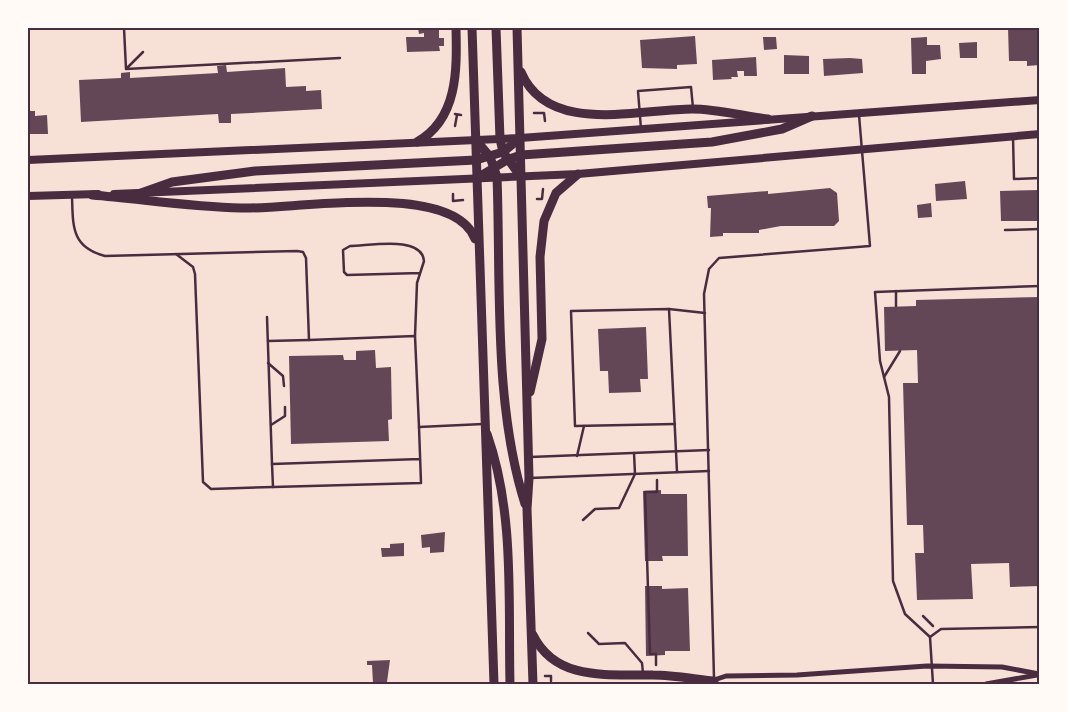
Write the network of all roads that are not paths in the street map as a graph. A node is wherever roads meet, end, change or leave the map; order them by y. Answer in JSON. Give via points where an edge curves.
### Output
{"nodes":[{"id":1,"x":456,"y":28,"type":"edge"},
{"id":2,"x":472,"y":28,"type":"edge"},
{"id":3,"x":496,"y":28,"type":"edge"},
{"id":4,"x":517,"y":28,"type":"edge"},
{"id":5,"x":518,"y":67,"type":"junction"},
{"id":6,"x":1040,"y":100,"type":"edge"},
{"id":7,"x":693,"y":109,"type":"junction"},
{"id":8,"x":640,"y":113,"type":"junction"},
{"id":9,"x":859,"y":113,"type":"junction"},
{"id":10,"x":812,"y":116,"type":"junction"},
{"id":11,"x":768,"y":119,"type":"junction"},
{"id":12,"x":641,"y":129,"type":"junction"},
{"id":13,"x":1040,"y":134,"type":"edge"},
{"id":14,"x":1012,"y":136,"type":"junction"},
{"id":15,"x":520,"y":138,"type":"junction"},
{"id":16,"x":500,"y":139,"type":"junction"},
{"id":17,"x":475,"y":140,"type":"junction"},
{"id":18,"x":417,"y":142,"type":"junction"},
{"id":19,"x":862,"y":149,"type":"junction"},
{"id":20,"x":505,"y":156,"type":"junction"},
{"id":21,"x":521,"y":156,"type":"junction"},
{"id":22,"x":490,"y":157,"type":"junction"},
{"id":23,"x":28,"y":160,"type":"edge"},
{"id":24,"x":476,"y":160,"type":"junction"},
{"id":25,"x":494,"y":167,"type":"junction"},
{"id":26,"x":578,"y":174,"type":"junction"},
{"id":27,"x":497,"y":177,"type":"junction"},
{"id":28,"x":521,"y":177,"type":"junction"},
{"id":29,"x":477,"y":178,"type":"junction"},
{"id":30,"x":1040,"y":178,"type":"edge"},
{"id":31,"x":141,"y":193,"type":"junction"},
{"id":32,"x":72,"y":195,"type":"junction"},
{"id":33,"x":92,"y":195,"type":"junction"},
{"id":34,"x":28,"y":196,"type":"edge"},
{"id":35,"x":1040,"y":228,"type":"edge"},
{"id":36,"x":1005,"y":230,"type":"dead end"},
{"id":37,"x":478,"y":248,"type":"junction"},
{"id":38,"x":176,"y":254,"type":"junction"},
{"id":39,"x":420,"y":273,"type":"junction"},
{"id":40,"x":1040,"y":286,"type":"edge"},
{"id":41,"x":896,"y":291,"type":"junction"},
{"id":42,"x":896,"y":306,"type":"dead end"},
{"id":43,"x":670,"y":309,"type":"junction"},
{"id":44,"x":705,"y":313,"type":"junction"},
{"id":45,"x":266,"y":317,"type":"dead end"},
{"id":46,"x":415,"y":336,"type":"junction"},
{"id":47,"x":309,"y":340,"type":"junction"},
{"id":48,"x":268,"y":341,"type":"junction"},
{"id":49,"x":900,"y":351,"type":"dead end"},
{"id":50,"x":268,"y":363,"type":"junction"},
{"id":51,"x":884,"y":377,"type":"junction"},
{"id":52,"x":284,"y":386,"type":"dead end"},
{"id":53,"x":285,"y":407,"type":"dead end"},
{"id":54,"x":527,"y":407,"type":"junction"},
{"id":55,"x":484,"y":424,"type":"junction"},
{"id":56,"x":675,"y":424,"type":"junction"},
{"id":57,"x":271,"y":426,"type":"junction"},
{"id":58,"x":584,"y":426,"type":"junction"},
{"id":59,"x":419,"y":427,"type":"junction"},
{"id":60,"x":709,"y":450,"type":"junction"},
{"id":61,"x":675,"y":451,"type":"junction"},
{"id":62,"x":634,"y":453,"type":"junction"},
{"id":63,"x":577,"y":456,"type":"junction"},
{"id":64,"x":528,"y":458,"type":"junction"},
{"id":65,"x":420,"y":459,"type":"junction"},
{"id":66,"x":272,"y":464,"type":"junction"},
{"id":67,"x":709,"y":471,"type":"junction"},
{"id":68,"x":677,"y":472,"type":"junction"},
{"id":69,"x":635,"y":474,"type":"junction"},
{"id":70,"x":529,"y":478,"type":"junction"},
{"id":71,"x":273,"y":487,"type":"junction"},
{"id":72,"x":527,"y":509,"type":"junction"},
{"id":73,"x":583,"y":520,"type":"dead end"},
{"id":74,"x":1040,"y":627,"type":"edge"},
{"id":75,"x":531,"y":631,"type":"junction"},
{"id":76,"x":588,"y":633,"type":"dead end"},
{"id":77,"x":930,"y":637,"type":"junction"},
{"id":78,"x":932,"y":666,"type":"junction"},
{"id":79,"x":1039,"y":674,"type":"edge"},
{"id":80,"x":643,"y":675,"type":"junction"},
{"id":81,"x":714,"y":683,"type":"edge"},
{"id":82,"x":494,"y":684,"type":"edge"},
{"id":83,"x":510,"y":684,"type":"edge"},
{"id":84,"x":533,"y":684,"type":"edge"},
{"id":85,"x":702,"y":684,"type":"edge"},
{"id":86,"x":933,"y":684,"type":"edge"},
{"id":87,"x":986,"y":684,"type":"edge"}],
"edges":[{"from":1,"to":18,"type":"main road","via":[[457,62],[453,90],[435,131]]},
{"from":2,"to":17,"type":"main road"},
{"from":3,"to":16,"type":"main road"},
{"from":4,"to":5,"type":"main road"},
{"from":5,"to":8,"type":"main road","via":[[537,97],[555,106],[594,115]]},
{"from":5,"to":15,"type":"main road"},
{"from":6,"to":9,"type":"main road"},
{"from":7,"to":8,"type":"main road"},
{"from":7,"to":8,"type":"lane","via":[[691,87],[638,91]]},
{"from":7,"to":11,"type":"main road"},
{"from":8,"to":12,"type":"lane"},
{"from":9,"to":10,"type":"main road"},
{"from":9,"to":19,"type":"lane"},
{"from":10,"to":11,"type":"main road"},
{"from":10,"to":21,"type":"main road","via":[[782,129],[712,142]]},
{"from":11,"to":12,"type":"main road"},
{"from":12,"to":15,"type":"main road"},
{"from":13,"to":14,"type":"main road"},
{"from":14,"to":19,"type":"main road"},
{"from":14,"to":30,"type":"lane","via":[[1014,179]]},
{"from":15,"to":16,"type":"main road"},
{"from":15,"to":20,"type":"main road"},
{"from":15,"to":21,"type":"main road"},
{"from":16,"to":17,"type":"main road"},
{"from":16,"to":20,"type":"main road"},
{"from":17,"to":18,"type":"main road"},
{"from":17,"to":22,"type":"main road"},
{"from":17,"to":24,"type":"main road"},
{"from":18,"to":23,"type":"main road"},
{"from":19,"to":26,"type":"main road"},
{"from":19,"to":44,"type":"lane","via":[[870,246],[719,258],[709,269],[704,294]]},
{"from":20,"to":21,"type":"main road"},
{"from":20,"to":22,"type":"main road"},
{"from":20,"to":25,"type":"main road"},
{"from":20,"to":28,"type":"main road"},
{"from":21,"to":28,"type":"main road"},
{"from":22,"to":24,"type":"main road"},
{"from":22,"to":25,"type":"main road"},
{"from":24,"to":29,"type":"main road"},
{"from":24,"to":31,"type":"main road","via":[[255,171],[172,182]]},
{"from":25,"to":27,"type":"main road"},
{"from":25,"to":29,"type":"main road"},
{"from":26,"to":28,"type":"main road"},
{"from":26,"to":54,"type":"main road","via":[[556,193],[544,221],[540,257],[542,339]]},
{"from":27,"to":28,"type":"main road"},
{"from":27,"to":29,"type":"main road"},
{"from":27,"to":72,"type":"main road","via":[[503,398],[515,471]]},
{"from":28,"to":54,"type":"main road"},
{"from":29,"to":31,"type":"main road"},
{"from":29,"to":37,"type":"main road"},
{"from":31,"to":33,"type":"main road"},
{"from":32,"to":33,"type":"main road"},
{"from":32,"to":34,"type":"main road"},
{"from":32,"to":38,"type":"lane","via":[[76,236],[93,253],[105,256]]},
{"from":33,"to":37,"type":"main road","via":[[240,208],[389,202],[417,204],[456,216],[471,230]]},
{"from":35,"to":36,"type":"lane"},
{"from":37,"to":55,"type":"main road"},
{"from":38,"to":47,"type":"lane","via":[[303,252],[306,258]]},
{"from":38,"to":71,"type":"lane","via":[[188,262],[195,274],[202,482],[211,489]]},
{"from":39,"to":39,"type":"lane","via":[[424,267],[424,256],[410,245],[350,246],[343,250],[347,276]]},
{"from":39,"to":46,"type":"lane","via":[[414,312]]},
{"from":40,"to":41,"type":"lane"},
{"from":41,"to":42,"type":"lane"},
{"from":41,"to":51,"type":"lane","via":[[875,292]]},
{"from":43,"to":44,"type":"lane"},
{"from":43,"to":56,"type":"lane"},
{"from":43,"to":58,"type":"lane","via":[[571,311],[575,426]]},
{"from":44,"to":60,"type":"lane"},
{"from":45,"to":48,"type":"lane"},
{"from":46,"to":47,"type":"lane"},
{"from":46,"to":59,"type":"lane"},
{"from":47,"to":48,"type":"lane"},
{"from":48,"to":50,"type":"lane"},
{"from":49,"to":51,"type":"lane"},
{"from":50,"to":52,"type":"lane","via":[[283,376]]},
{"from":50,"to":57,"type":"lane"},
{"from":51,"to":77,"type":"lane","via":[[890,397],[893,581],[905,614]]},
{"from":53,"to":57,"type":"lane","via":[[285,416]]},
{"from":54,"to":64,"type":"main road"},
{"from":55,"to":59,"type":"lane"},
{"from":55,"to":82,"type":"main road"},
{"from":55,"to":83,"type":"main road","via":[[497,461],[507,537]]},
{"from":56,"to":58,"type":"lane"},
{"from":56,"to":61,"type":"lane"},
{"from":57,"to":66,"type":"lane"},
{"from":58,"to":63,"type":"lane"},
{"from":59,"to":65,"type":"lane"},
{"from":60,"to":61,"type":"lane"},
{"from":60,"to":67,"type":"lane"},
{"from":61,"to":62,"type":"lane"},
{"from":61,"to":68,"type":"lane"},
{"from":62,"to":63,"type":"lane"},
{"from":62,"to":69,"type":"lane"},
{"from":63,"to":64,"type":"lane"},
{"from":64,"to":70,"type":"main road"},
{"from":65,"to":66,"type":"lane"},
{"from":65,"to":71,"type":"lane","via":[[421,483]]},
{"from":66,"to":71,"type":"lane"},
{"from":67,"to":68,"type":"lane"},
{"from":67,"to":81,"type":"lane"},
{"from":68,"to":69,"type":"lane"},
{"from":69,"to":70,"type":"lane"},
{"from":69,"to":73,"type":"lane","via":[[619,508],[595,509]]},
{"from":70,"to":72,"type":"main road"},
{"from":72,"to":75,"type":"main road"},
{"from":74,"to":77,"type":"lane","via":[[941,629]]},
{"from":75,"to":80,"type":"main road","via":[[540,649],[554,662],[602,675]]},
{"from":75,"to":84,"type":"main road"},
{"from":76,"to":80,"type":"lane","via":[[600,644],[625,643],[642,663]]},
{"from":77,"to":78,"type":"lane"},
{"from":78,"to":79,"type":"street","via":[[1002,667]]},
{"from":78,"to":81,"type":"street","via":[[726,676]]},
{"from":78,"to":86,"type":"lane"},
{"from":79,"to":87,"type":"street"},
{"from":80,"to":81,"type":"main road"},
{"from":81,"to":85,"type":"street"}]}
